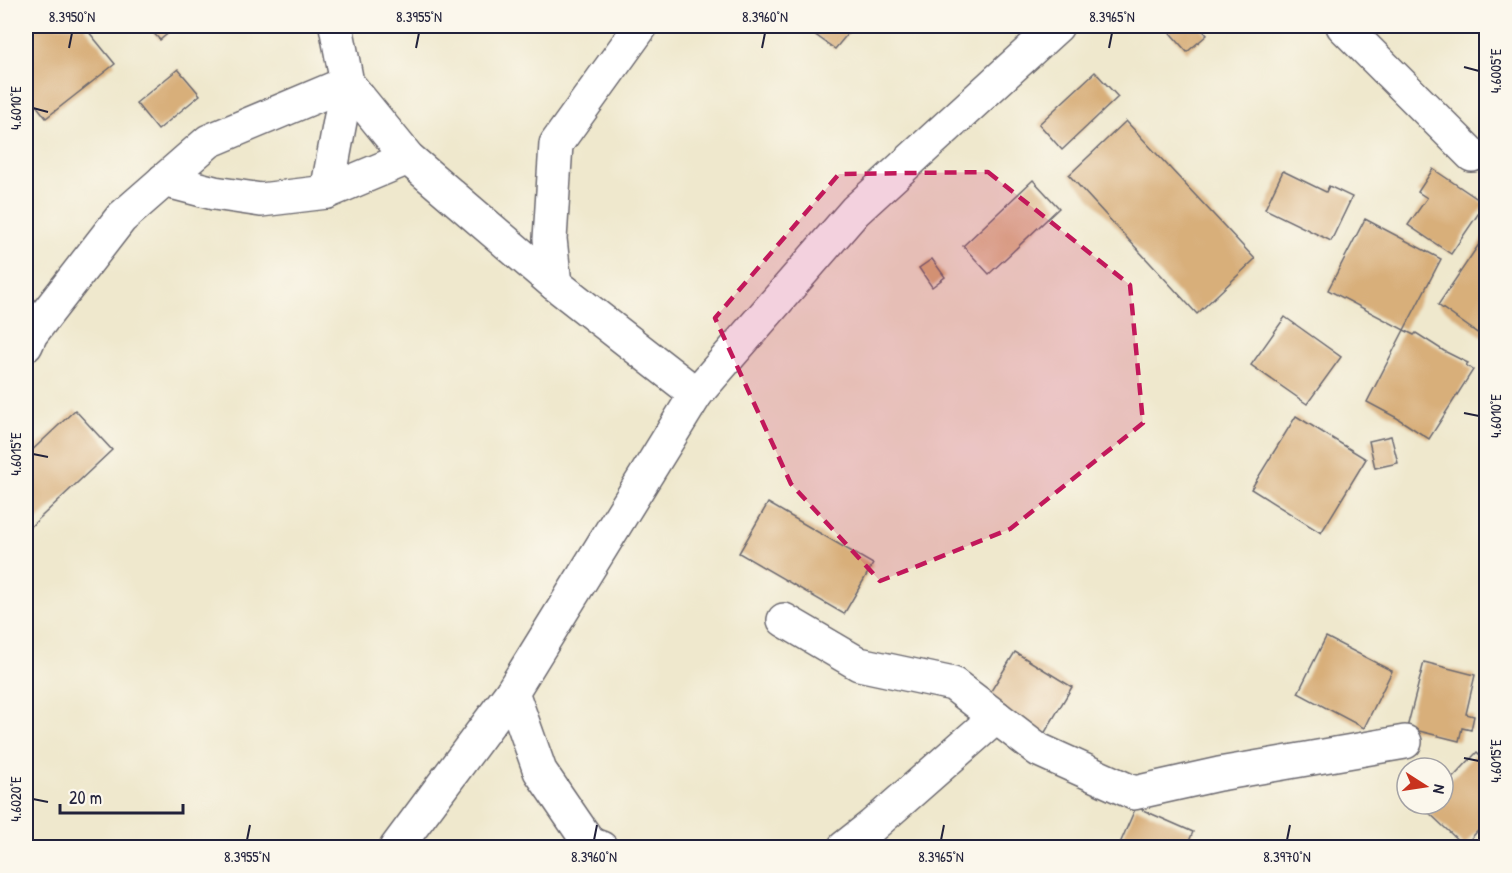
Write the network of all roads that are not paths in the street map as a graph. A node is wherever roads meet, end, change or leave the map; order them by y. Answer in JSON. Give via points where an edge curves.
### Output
{"nodes":[{"id":1,"x":336,"y":26,"type":"edge"},
{"id":2,"x":641,"y":26,"type":"edge"},
{"id":3,"x":1057,"y":26,"type":"edge"},
{"id":4,"x":1343,"y":26,"type":"edge"},
{"id":5,"x":347,"y":83,"type":"junction"},
{"id":6,"x":1472,"y":155,"type":"dead end"},
{"id":7,"x":408,"y":158,"type":"junction"},
{"id":8,"x":164,"y":180,"type":"junction"},
{"id":9,"x":327,"y":192,"type":"junction"},
{"id":10,"x":555,"y":284,"type":"junction"},
{"id":11,"x":26,"y":345,"type":"edge"},
{"id":12,"x":696,"y":394,"type":"junction"},
{"id":13,"x":784,"y":620,"type":"dead end"},
{"id":14,"x":512,"y":692,"type":"junction"},
{"id":15,"x":996,"y":717,"type":"junction"},
{"id":16,"x":1404,"y":742,"type":"dead end"},
{"id":17,"x":396,"y":848,"type":"edge"},
{"id":18,"x":601,"y":848,"type":"edge"},
{"id":19,"x":844,"y":848,"type":"edge"}],
"edges":[{"from":1,"to":5,"type":"street"},
{"from":2,"to":10,"type":"street","via":[[556,144],[550,239]]},
{"from":3,"to":12,"type":"street","via":[[855,211]]},
{"from":4,"to":6,"type":"street"},
{"from":5,"to":7,"type":"street"},
{"from":5,"to":8,"type":"street","via":[[208,141]]},
{"from":5,"to":9,"type":"street"},
{"from":7,"to":9,"type":"street"},
{"from":7,"to":10,"type":"street"},
{"from":8,"to":9,"type":"street","via":[[261,200]]},
{"from":8,"to":11,"type":"street","via":[[121,218]]},
{"from":10,"to":12,"type":"street"},
{"from":12,"to":14,"type":"street"},
{"from":13,"to":15,"type":"street","via":[[859,664],[953,684]]},
{"from":14,"to":17,"type":"street"},
{"from":14,"to":18,"type":"street","via":[[540,771],[590,844]]},
{"from":15,"to":16,"type":"street","via":[[1039,750],[1134,793]]},
{"from":15,"to":19,"type":"street"}]}
